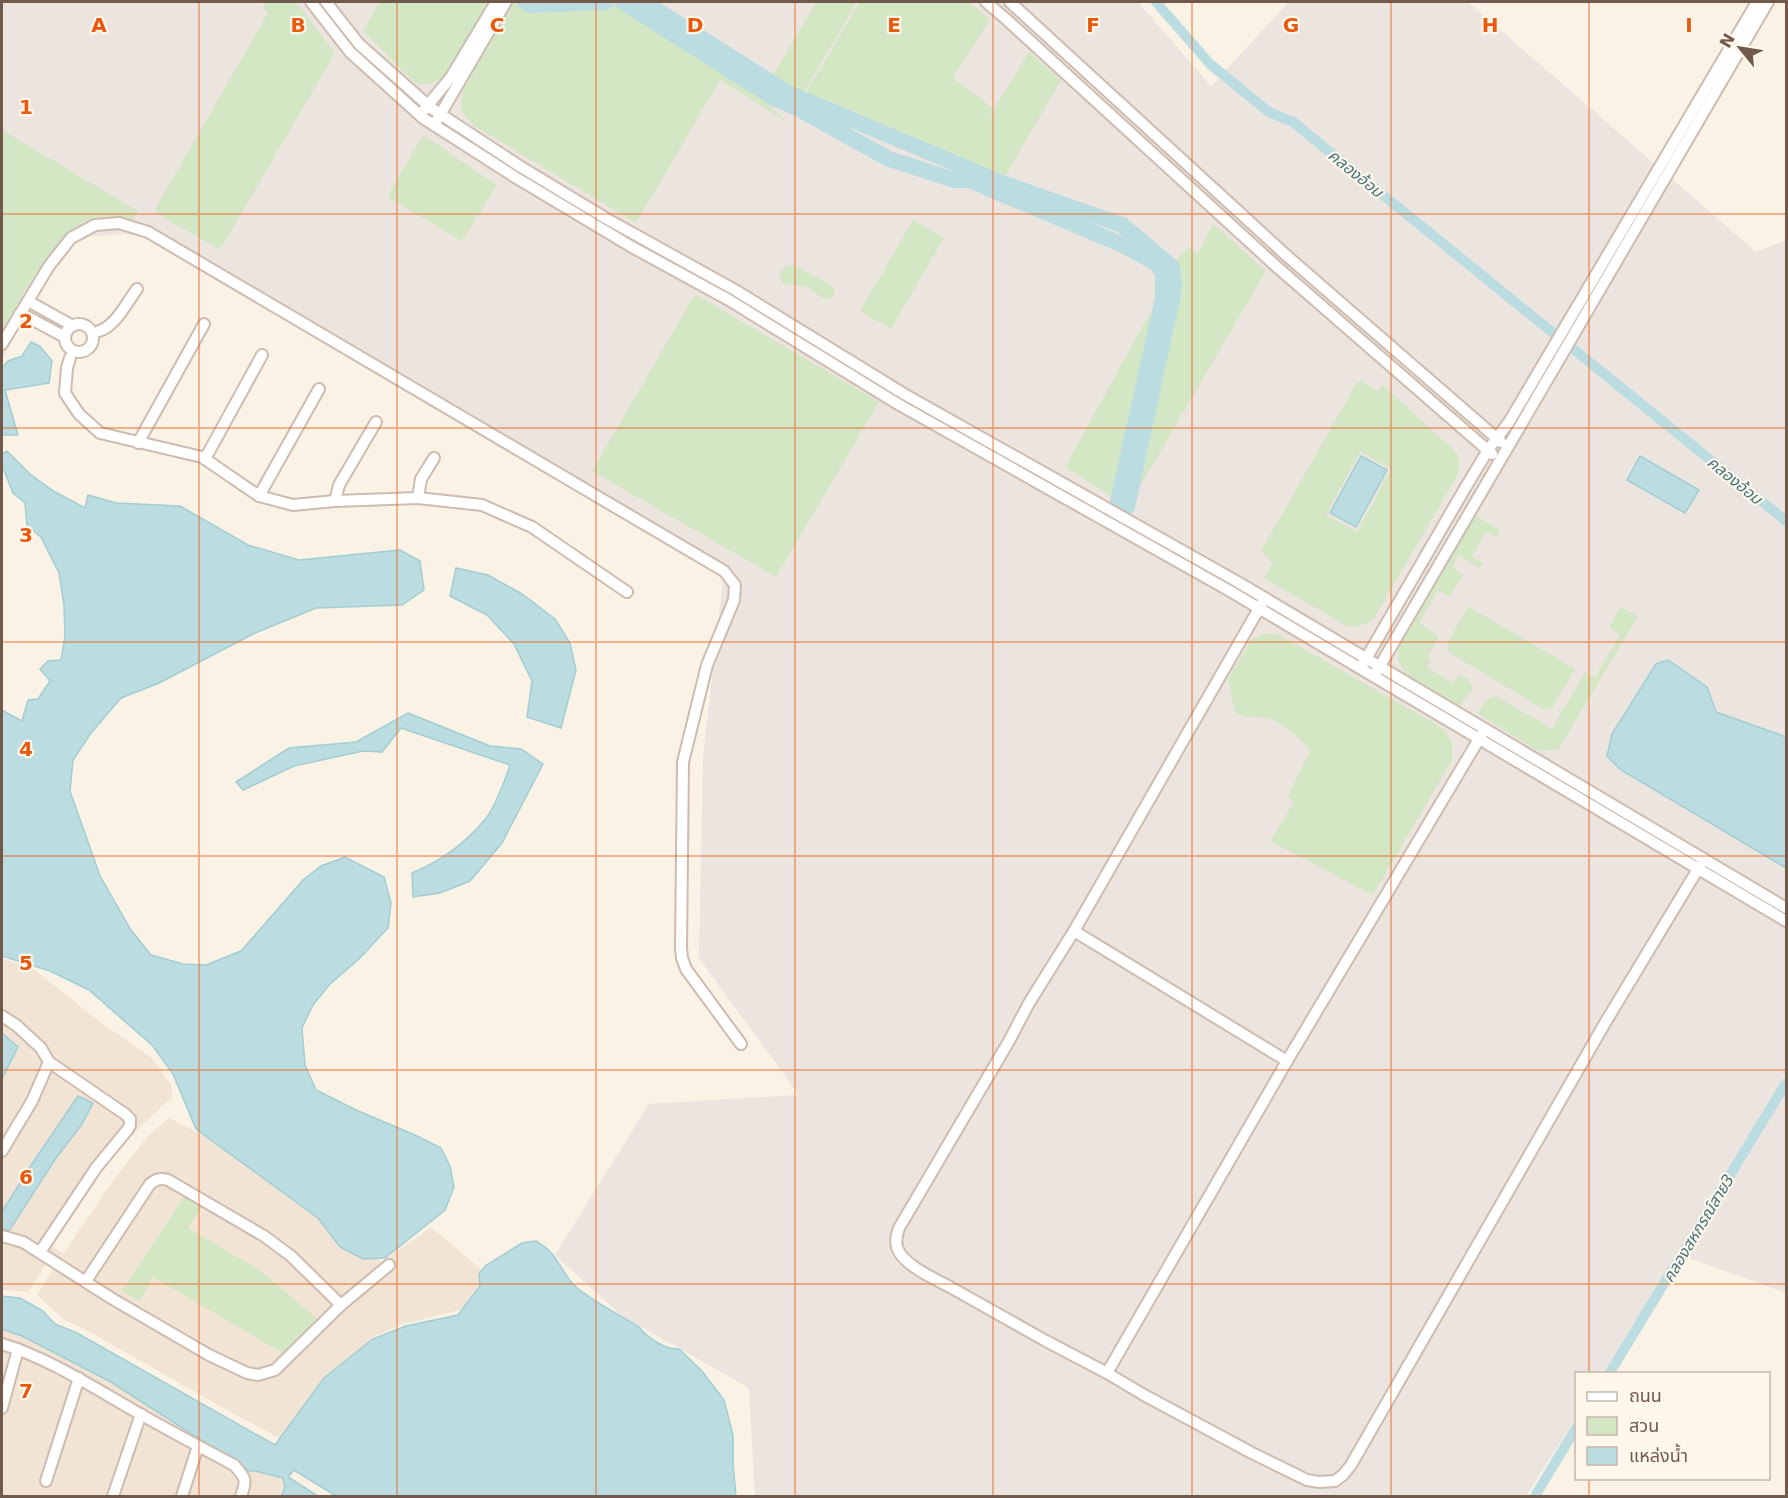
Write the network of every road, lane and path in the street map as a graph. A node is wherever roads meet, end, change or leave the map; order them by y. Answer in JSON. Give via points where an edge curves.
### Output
{"nodes":[{"id":1,"x":311,"y":2,"type":"edge"},
{"id":2,"x":326,"y":2,"type":"edge"},
{"id":3,"x":496,"y":2,"type":"edge"},
{"id":4,"x":507,"y":2,"type":"edge"},
{"id":5,"x":986,"y":2,"type":"edge"},
{"id":6,"x":1010,"y":2,"type":"edge"},
{"id":7,"x":1757,"y":2,"type":"edge"},
{"id":8,"x":1768,"y":2,"type":"edge"},
{"id":9,"x":424,"y":110,"type":"junction"},
{"id":10,"x":440,"y":114,"type":"junction"},
{"id":11,"x":434,"y":124,"type":"junction"},
{"id":12,"x":137,"y":289,"type":"dead end"},
{"id":13,"x":28,"y":301,"type":"junction"},
{"id":14,"x":20,"y":313,"type":"junction"},
{"id":15,"x":204,"y":324,"type":"dead end"},
{"id":16,"x":73,"y":326,"type":"junction"},
{"id":17,"x":93,"y":333,"type":"junction"},
{"id":18,"x":2,"y":344,"type":"edge"},
{"id":19,"x":67,"y":347,"type":"junction"},
{"id":20,"x":262,"y":355,"type":"dead end"},
{"id":21,"x":319,"y":389,"type":"dead end"},
{"id":22,"x":376,"y":422,"type":"dead end"},
{"id":23,"x":1497,"y":438,"type":"junction"},
{"id":24,"x":138,"y":443,"type":"junction"},
{"id":25,"x":1508,"y":447,"type":"junction"},
{"id":26,"x":1488,"y":450,"type":"junction"},
{"id":27,"x":434,"y":458,"type":"dead end"},
{"id":28,"x":205,"y":459,"type":"junction"},
{"id":29,"x":1499,"y":460,"type":"junction"},
{"id":30,"x":259,"y":496,"type":"junction"},
{"id":31,"x":418,"y":498,"type":"junction"},
{"id":32,"x":335,"y":501,"type":"junction"},
{"id":33,"x":627,"y":592,"type":"dead end"},
{"id":34,"x":1262,"y":603,"type":"junction"},
{"id":35,"x":1366,"y":658,"type":"junction"},
{"id":36,"x":1360,"y":669,"type":"junction"},
{"id":37,"x":1377,"y":671,"type":"junction"},
{"id":38,"x":1482,"y":734,"type":"junction"},
{"id":39,"x":1702,"y":864,"type":"junction"},
{"id":40,"x":1786,"y":908,"type":"edge"},
{"id":41,"x":1786,"y":921,"type":"edge"},
{"id":42,"x":1074,"y":931,"type":"junction"},
{"id":43,"x":2,"y":1016,"type":"edge"},
{"id":44,"x":741,"y":1044,"type":"dead end"},
{"id":45,"x":1287,"y":1060,"type":"junction"},
{"id":46,"x":50,"y":1062,"type":"junction"},
{"id":47,"x":2,"y":1151,"type":"edge"},
{"id":48,"x":2,"y":1236,"type":"edge"},
{"id":49,"x":40,"y":1252,"type":"junction"},
{"id":50,"x":389,"y":1265,"type":"dead end"},
{"id":51,"x":86,"y":1281,"type":"junction"},
{"id":52,"x":341,"y":1305,"type":"junction"},
{"id":53,"x":2,"y":1344,"type":"edge"},
{"id":54,"x":18,"y":1349,"type":"junction"},
{"id":55,"x":1107,"y":1373,"type":"junction"},
{"id":56,"x":79,"y":1378,"type":"junction"},
{"id":57,"x":2,"y":1408,"type":"edge"},
{"id":58,"x":141,"y":1414,"type":"junction"},
{"id":59,"x":198,"y":1446,"type":"junction"},
{"id":60,"x":46,"y":1481,"type":"dead end"},
{"id":61,"x":113,"y":1497,"type":"edge"},
{"id":62,"x":182,"y":1497,"type":"edge"},
{"id":63,"x":242,"y":1497,"type":"edge"}],
"edges":[{"from":1,"to":9,"type":"street","via":[[350,52]]},
{"from":2,"to":9,"type":"street","via":[[359,44]]},
{"from":3,"to":9,"type":"street","via":[[451,78]]},
{"from":4,"to":10,"type":"street"},
{"from":5,"to":26,"type":"street","via":[[1277,267]]},
{"from":6,"to":23,"type":"street","via":[[1287,256]]},
{"from":7,"to":23,"type":"street"},
{"from":8,"to":25,"type":"street"},
{"from":9,"to":10,"type":"street"},
{"from":9,"to":11,"type":"street"},
{"from":10,"to":11,"type":"street"},
{"from":10,"to":34,"type":"street","via":[[607,219],[735,290],[904,394]]},
{"from":11,"to":34,"type":"street","via":[[515,177],[729,300],[898,404]]},
{"from":12,"to":17,"type":"street","via":[[113,322]]},
{"from":13,"to":14,"type":"street"},
{"from":13,"to":16,"type":"street"},
{"from":13,"to":44,"type":"street","via":[[71,238],[95,225],[119,223],[148,232],[724,571],[735,585],[734,600],[707,665],[683,762],[681,958]]},
{"from":14,"to":18,"type":"street"},
{"from":14,"to":19,"type":"street"},
{"from":15,"to":24,"type":"street"},
{"from":16,"to":17,"type":"street","via":[[83,324]]},
{"from":16,"to":19,"type":"street","via":[[69,328]]},
{"from":17,"to":19,"type":"street","via":[[89,348],[81,353]]},
{"from":19,"to":24,"type":"street","via":[[65,393],[79,414],[100,433]]},
{"from":20,"to":28,"type":"street"},
{"from":21,"to":30,"type":"street"},
{"from":22,"to":32,"type":"street","via":[[339,485]]},
{"from":23,"to":25,"type":"street"},
{"from":23,"to":26,"type":"street"},
{"from":24,"to":28,"type":"street"},
{"from":25,"to":29,"type":"street"},
{"from":26,"to":29,"type":"street"},
{"from":26,"to":35,"type":"street"},
{"from":27,"to":31,"type":"street","via":[[421,479]]},
{"from":28,"to":30,"type":"street"},
{"from":29,"to":37,"type":"street"},
{"from":30,"to":32,"type":"street","via":[[293,506]]},
{"from":31,"to":32,"type":"street"},
{"from":31,"to":33,"type":"street","via":[[482,505],[532,526]]},
{"from":34,"to":35,"type":"street"},
{"from":34,"to":36,"type":"street"},
{"from":34,"to":42,"type":"street"},
{"from":35,"to":36,"type":"street"},
{"from":35,"to":37,"type":"street"},
{"from":36,"to":37,"type":"street"},
{"from":37,"to":38,"type":"street"},
{"from":38,"to":39,"type":"street"},
{"from":38,"to":45,"type":"street"},
{"from":39,"to":40,"type":"street"},
{"from":39,"to":41,"type":"street"},
{"from":39,"to":55,"type":"street","via":[[1600,1031],[1343,1475],[1328,1482],[1307,1480]]},
{"from":42,"to":45,"type":"street"},
{"from":42,"to":55,"type":"street","via":[[899,1228],[896,1240],[897,1250],[908,1262]]},
{"from":43,"to":46,"type":"street","via":[[41,1048]]},
{"from":45,"to":55,"type":"street"},
{"from":46,"to":47,"type":"street"},
{"from":46,"to":49,"type":"street","via":[[125,1114],[130,1125]]},
{"from":48,"to":49,"type":"street"},
{"from":49,"to":51,"type":"street"},
{"from":50,"to":52,"type":"street"},
{"from":51,"to":52,"type":"street","via":[[209,1354],[258,1375],[283,1364]]},
{"from":51,"to":52,"type":"street","via":[[150,1184],[162,1178],[264,1236],[291,1256]]},
{"from":53,"to":54,"type":"street"},
{"from":54,"to":56,"type":"street"},
{"from":54,"to":57,"type":"street"},
{"from":56,"to":58,"type":"street"},
{"from":56,"to":60,"type":"street"},
{"from":58,"to":59,"type":"street"},
{"from":58,"to":61,"type":"street"},
{"from":59,"to":62,"type":"street"},
{"from":59,"to":63,"type":"street","via":[[234,1465],[244,1476]]}]}
